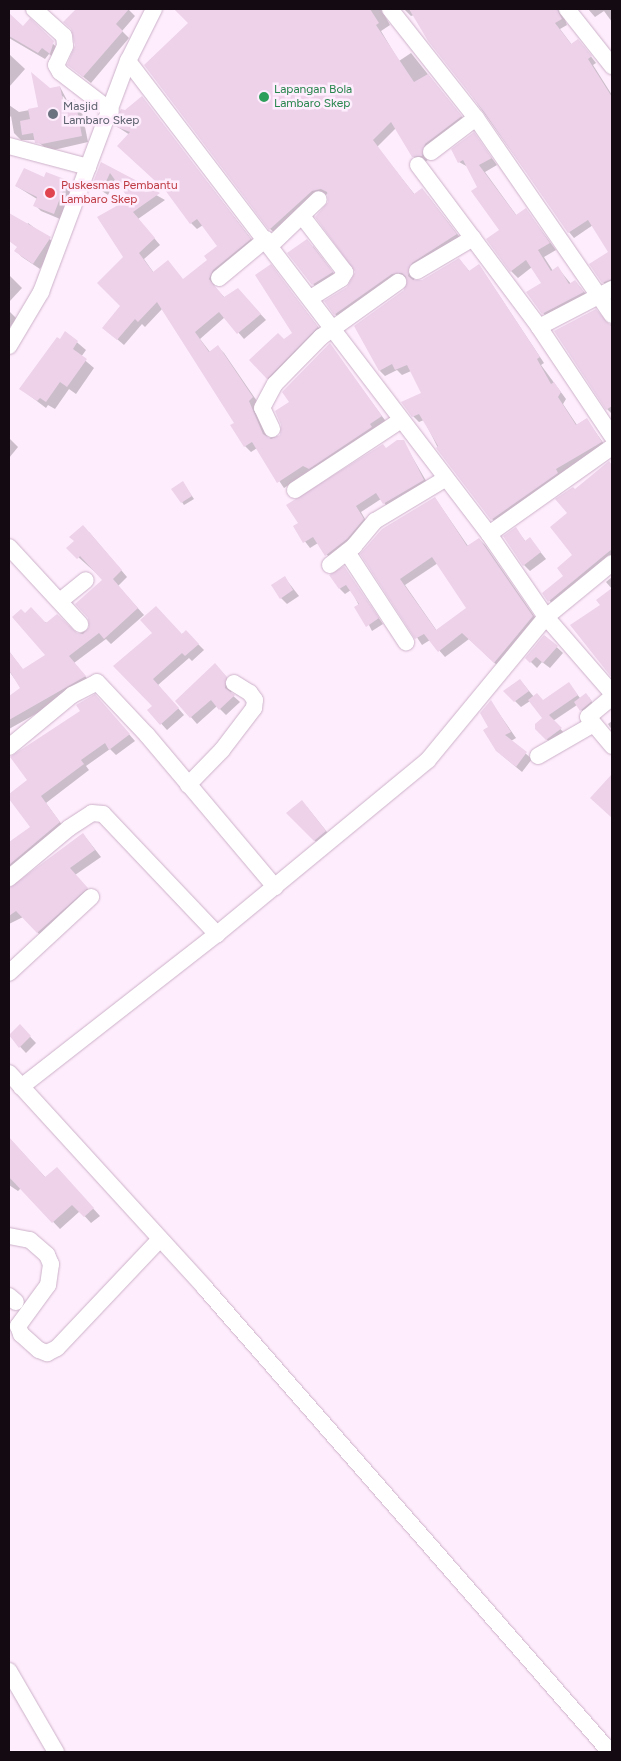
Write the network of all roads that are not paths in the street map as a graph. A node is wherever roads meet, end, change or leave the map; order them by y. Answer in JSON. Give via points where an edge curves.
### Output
{"nodes":[{"id":1,"x":34,"y":9,"type":"edge"},
{"id":2,"x":154,"y":9,"type":"edge"},
{"id":3,"x":390,"y":9,"type":"edge"},
{"id":4,"x":567,"y":9,"type":"edge"},
{"id":5,"x":128,"y":61,"type":"junction"},
{"id":6,"x":612,"y":66,"type":"edge"},
{"id":7,"x":111,"y":111,"type":"junction"},
{"id":8,"x":476,"y":118,"type":"junction"},
{"id":9,"x":9,"y":146,"type":"edge"},
{"id":10,"x":431,"y":152,"type":"dead end"},
{"id":11,"x":418,"y":164,"type":"dead end"},
{"id":12,"x":88,"y":167,"type":"junction"},
{"id":13,"x":319,"y":199,"type":"dead end"},
{"id":14,"x":302,"y":216,"type":"junction"},
{"id":15,"x":473,"y":238,"type":"junction"},
{"id":16,"x":269,"y":242,"type":"junction"},
{"id":17,"x":418,"y":271,"type":"dead end"},
{"id":18,"x":219,"y":278,"type":"dead end"},
{"id":19,"x":398,"y":282,"type":"dead end"},
{"id":20,"x":606,"y":292,"type":"edge"},
{"id":21,"x":310,"y":298,"type":"junction"},
{"id":22,"x":612,"y":315,"type":"edge"},
{"id":23,"x":539,"y":327,"type":"junction"},
{"id":24,"x":332,"y":328,"type":"junction"},
{"id":25,"x":9,"y":346,"type":"edge"},
{"id":26,"x":401,"y":420,"type":"junction"},
{"id":27,"x":272,"y":429,"type":"dead end"},
{"id":28,"x":612,"y":436,"type":"edge"},
{"id":29,"x":612,"y":447,"type":"edge"},
{"id":30,"x":446,"y":479,"type":"junction"},
{"id":31,"x":295,"y":490,"type":"dead end"},
{"id":32,"x":489,"y":534,"type":"junction"},
{"id":33,"x":9,"y":547,"type":"edge"},
{"id":34,"x":347,"y":552,"type":"junction"},
{"id":35,"x":612,"y":563,"type":"edge"},
{"id":36,"x":330,"y":565,"type":"dead end"},
{"id":37,"x":86,"y":580,"type":"dead end"},
{"id":38,"x":60,"y":601,"type":"junction"},
{"id":39,"x":546,"y":617,"type":"junction"},
{"id":40,"x":80,"y":624,"type":"dead end"},
{"id":41,"x":406,"y":642,"type":"dead end"},
{"id":42,"x":234,"y":683,"type":"dead end"},
{"id":43,"x":612,"y":695,"type":"edge"},
{"id":44,"x":592,"y":725,"type":"junction"},
{"id":45,"x":612,"y":746,"type":"edge"},
{"id":46,"x":9,"y":747,"type":"edge"},
{"id":47,"x":538,"y":756,"type":"dead end"},
{"id":48,"x":188,"y":785,"type":"junction"},
{"id":49,"x":9,"y":878,"type":"edge"},
{"id":50,"x":274,"y":887,"type":"junction"},
{"id":51,"x":91,"y":898,"type":"dead end"},
{"id":52,"x":217,"y":934,"type":"junction"},
{"id":53,"x":9,"y":973,"type":"edge"},
{"id":54,"x":9,"y":1073,"type":"edge"},
{"id":55,"x":22,"y":1087,"type":"junction"},
{"id":56,"x":9,"y":1236,"type":"edge"},
{"id":57,"x":159,"y":1240,"type":"junction"},
{"id":58,"x":9,"y":1671,"type":"edge"},
{"id":59,"x":56,"y":1752,"type":"edge"},
{"id":60,"x":610,"y":1752,"type":"edge"}],
"edges":[{"from":1,"to":7,"type":"street","via":[[64,36],[65,46],[56,65],[60,72]]},
{"from":2,"to":5,"type":"street"},
{"from":3,"to":8,"type":"street"},
{"from":4,"to":6,"type":"street"},
{"from":5,"to":7,"type":"street"},
{"from":5,"to":16,"type":"street"},
{"from":7,"to":12,"type":"street"},
{"from":8,"to":10,"type":"street"},
{"from":8,"to":20,"type":"street"},
{"from":9,"to":12,"type":"street"},
{"from":11,"to":15,"type":"street"},
{"from":12,"to":25,"type":"street","via":[[41,292]]},
{"from":13,"to":14,"type":"street"},
{"from":14,"to":16,"type":"street"},
{"from":14,"to":21,"type":"street","via":[[345,272],[341,279]]},
{"from":15,"to":17,"type":"street"},
{"from":15,"to":23,"type":"street"},
{"from":16,"to":18,"type":"street"},
{"from":16,"to":21,"type":"street"},
{"from":19,"to":24,"type":"street"},
{"from":20,"to":22,"type":"street"},
{"from":20,"to":23,"type":"street"},
{"from":21,"to":24,"type":"street"},
{"from":23,"to":28,"type":"street"},
{"from":24,"to":26,"type":"street"},
{"from":24,"to":27,"type":"street","via":[[294,363],[264,402],[262,408]]},
{"from":26,"to":30,"type":"street"},
{"from":26,"to":31,"type":"street"},
{"from":29,"to":32,"type":"street"},
{"from":30,"to":32,"type":"street"},
{"from":30,"to":34,"type":"street","via":[[375,521]]},
{"from":32,"to":39,"type":"street"},
{"from":33,"to":38,"type":"street"},
{"from":34,"to":36,"type":"street"},
{"from":34,"to":41,"type":"street"},
{"from":35,"to":39,"type":"street"},
{"from":37,"to":38,"type":"street"},
{"from":38,"to":40,"type":"street"},
{"from":39,"to":43,"type":"street"},
{"from":39,"to":50,"type":"street","via":[[428,760]]},
{"from":42,"to":48,"type":"street","via":[[250,692],[255,700],[254,708],[222,750]]},
{"from":43,"to":44,"type":"street","via":[[589,715]]},
{"from":44,"to":45,"type":"street"},
{"from":44,"to":47,"type":"street"},
{"from":46,"to":48,"type":"street","via":[[72,695],[96,682],[147,735]]},
{"from":48,"to":50,"type":"street"},
{"from":49,"to":52,"type":"street","via":[[69,828],[92,813],[103,814]]},
{"from":50,"to":52,"type":"street"},
{"from":51,"to":53,"type":"street"},
{"from":52,"to":55,"type":"street"},
{"from":54,"to":55,"type":"street"},
{"from":55,"to":57,"type":"street"},
{"from":56,"to":57,"type":"street","via":[[30,1240],[47,1255],[51,1264],[48,1285],[18,1326],[21,1334],[39,1350],[47,1352],[57,1348]]},
{"from":57,"to":60,"type":"street"},
{"from":58,"to":59,"type":"street"}]}
